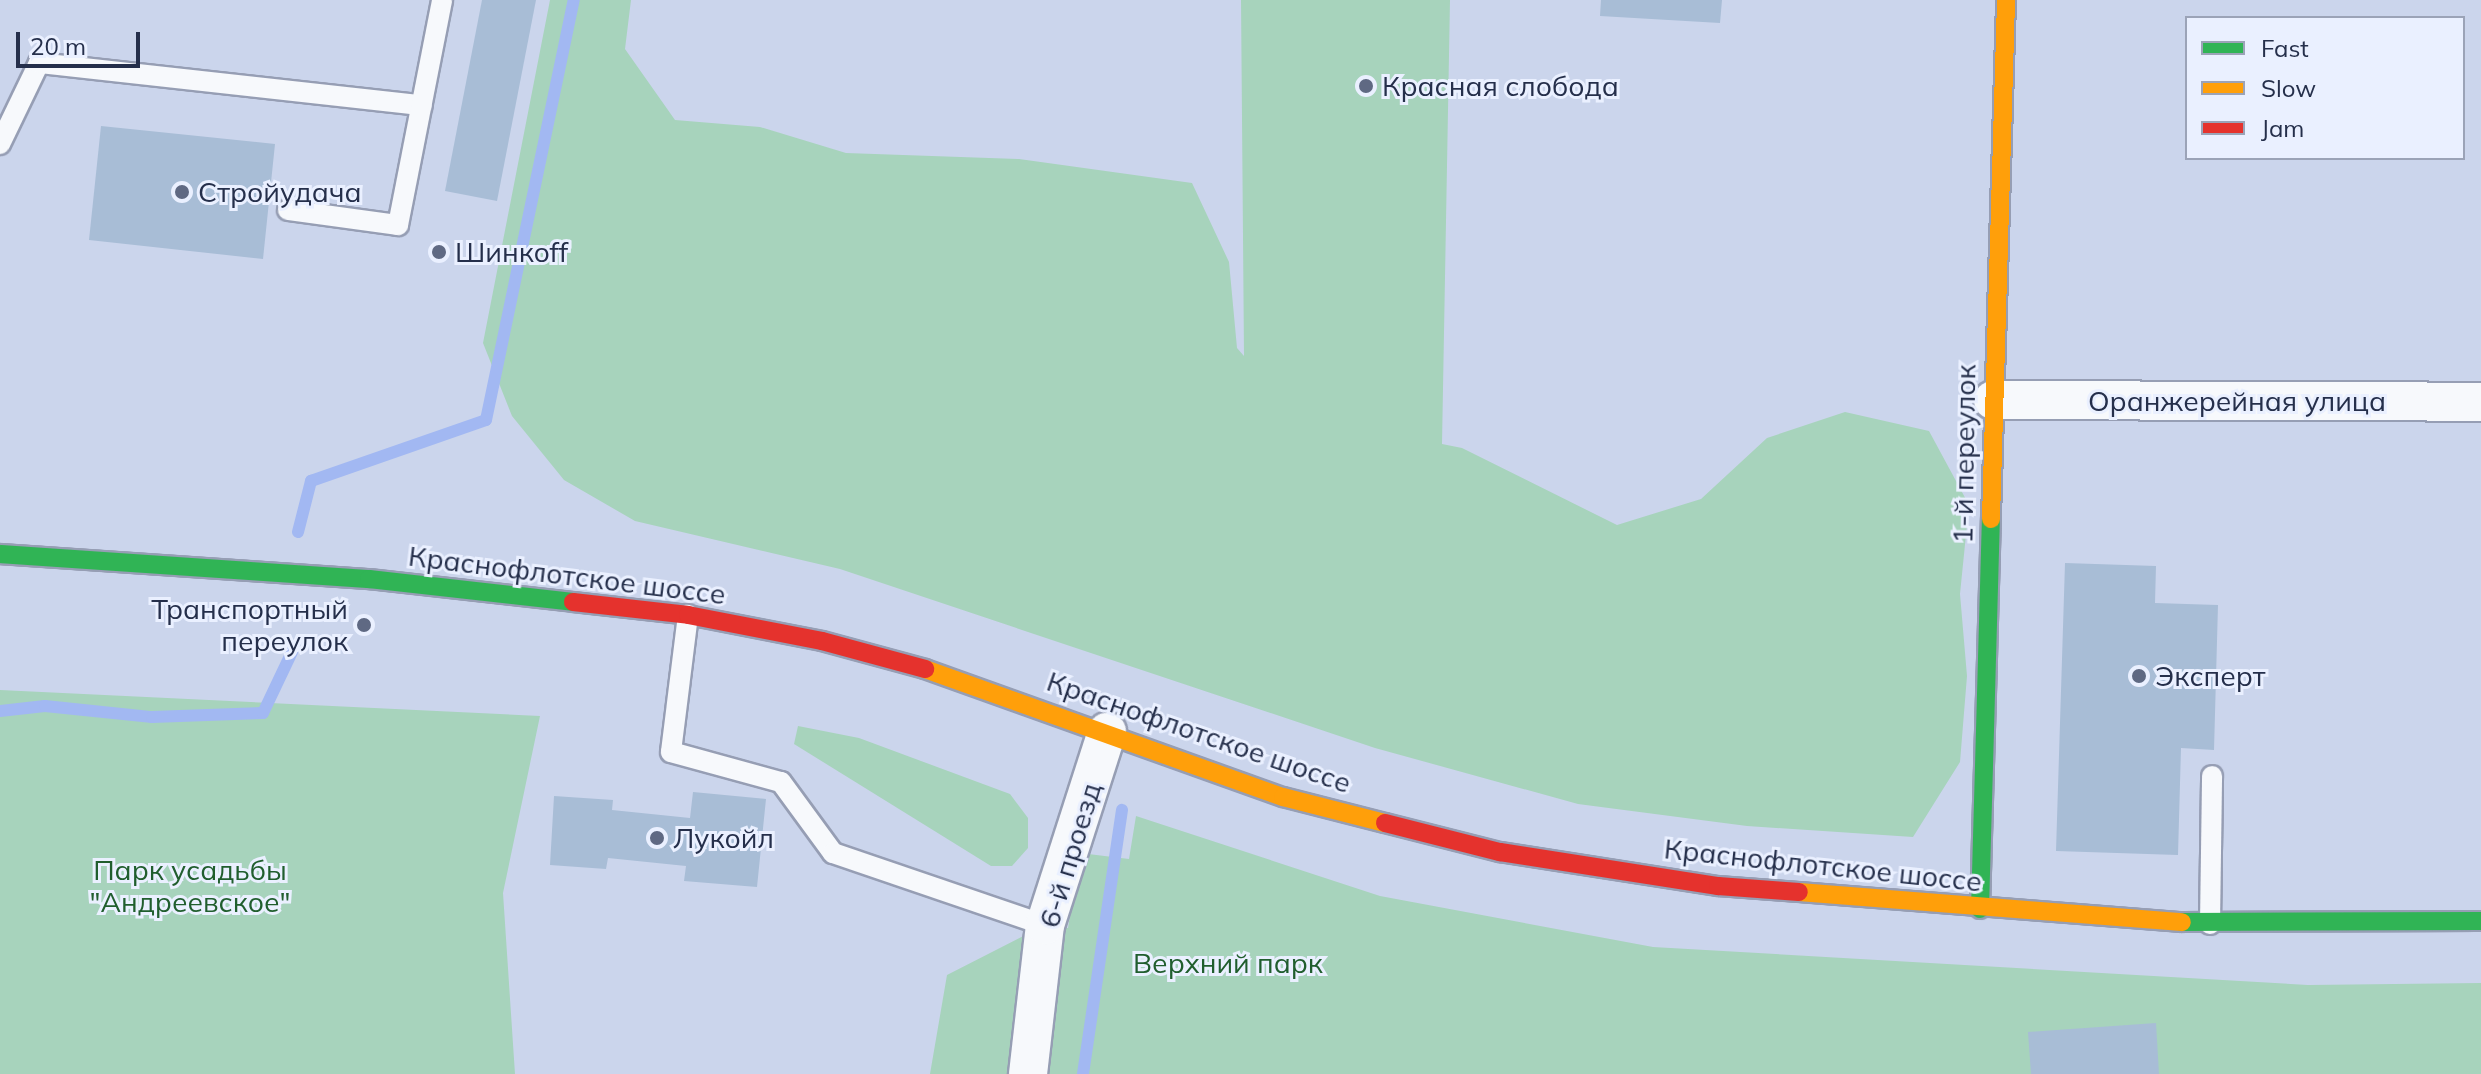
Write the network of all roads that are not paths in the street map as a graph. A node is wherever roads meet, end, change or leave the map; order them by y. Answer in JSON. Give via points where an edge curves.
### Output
{"nodes":[{"id":1,"x":442,"y":0,"type":"edge"},
{"id":2,"x":2006,"y":0,"type":"edge"},
{"id":3,"x":422,"y":105,"type":"junction"},
{"id":4,"x":0,"y":144,"type":"edge"},
{"id":5,"x":288,"y":210,"type":"dead end"},
{"id":6,"x":1993,"y":400,"type":"junction"},
{"id":7,"x":2481,"y":402,"type":"edge"},
{"id":8,"x":0,"y":554,"type":"edge"},
{"id":9,"x":688,"y":615,"type":"junction"},
{"id":10,"x":1107,"y":732,"type":"junction"},
{"id":11,"x":2212,"y":776,"type":"dead end"},
{"id":12,"x":1980,"y":909,"type":"junction"},
{"id":13,"x":2481,"y":921,"type":"edge"},
{"id":14,"x":2210,"y":924,"type":"junction"},
{"id":15,"x":1045,"y":925,"type":"junction"},
{"id":16,"x":1028,"y":1074,"type":"edge"}],
"edges":[{"from":1,"to":3,"type":"lane"},
{"from":2,"to":6,"type":"main road","name":"1-й переулок"},
{"from":3,"to":4,"type":"lane","via":[[39,63]]},
{"from":3,"to":5,"type":"lane","via":[[398,225]]},
{"from":6,"to":7,"type":"street","name":"Оранжерейная улица"},
{"from":6,"to":12,"type":"main road","name":"1-й переулок"},
{"from":8,"to":9,"type":"main road","name":"Краснофлотское шоссе","via":[[369,579]]},
{"from":9,"to":10,"type":"main road","name":"Краснофлотское шоссе","via":[[822,641],[965,680]]},
{"from":9,"to":15,"type":"lane","via":[[671,752],[781,782],[833,853]]},
{"from":10,"to":12,"type":"main road","name":"Краснофлотское шоссе","via":[[1283,797],[1500,852],[1718,886]]},
{"from":10,"to":15,"type":"street","name":"6-й проезд"},
{"from":11,"to":14,"type":"lane"},
{"from":12,"to":14,"type":"main road","name":"Краснофлотское шоссе"},
{"from":13,"to":14,"type":"main road","name":"Краснофлотское шоссе"},
{"from":15,"to":16,"type":"street","name":"6-й проезд"}]}
